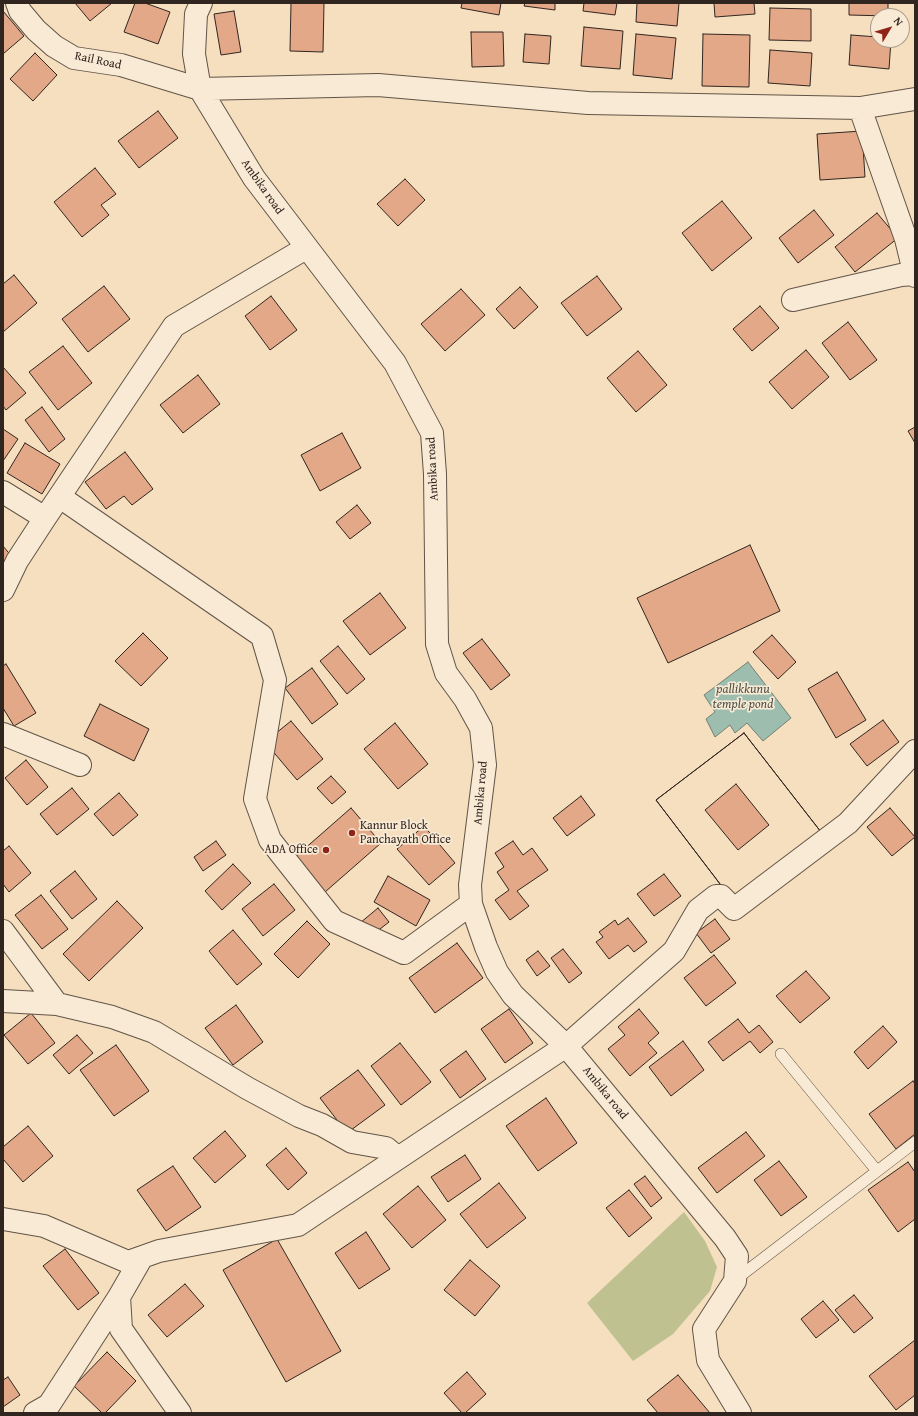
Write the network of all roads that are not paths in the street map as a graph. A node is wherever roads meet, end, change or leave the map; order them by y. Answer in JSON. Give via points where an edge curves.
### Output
{"nodes":[{"id":1,"x":17,"y":3,"type":"edge"},
{"id":2,"x":201,"y":3,"type":"edge"},
{"id":3,"x":200,"y":89,"type":"junction"},
{"id":4,"x":915,"y":99,"type":"edge"},
{"id":5,"x":860,"y":108,"type":"junction"},
{"id":6,"x":306,"y":248,"type":"junction"},
{"id":7,"x":915,"y":275,"type":"edge"},
{"id":8,"x":793,"y":300,"type":"dead end"},
{"id":9,"x":3,"y":492,"type":"edge"},
{"id":10,"x":60,"y":496,"type":"junction"},
{"id":11,"x":45,"y":518,"type":"junction"},
{"id":12,"x":3,"y":590,"type":"edge"},
{"id":13,"x":3,"y":734,"type":"edge"},
{"id":14,"x":915,"y":751,"type":"edge"},
{"id":15,"x":80,"y":765,"type":"dead end"},
{"id":16,"x":471,"y":904,"type":"junction"},
{"id":17,"x":3,"y":931,"type":"edge"},
{"id":18,"x":3,"y":1001,"type":"edge"},
{"id":19,"x":57,"y":1004,"type":"junction"},
{"id":20,"x":566,"y":1046,"type":"junction"},
{"id":21,"x":781,"y":1054,"type":"dead end"},
{"id":22,"x":915,"y":1142,"type":"edge"},
{"id":23,"x":398,"y":1158,"type":"junction"},
{"id":24,"x":877,"y":1171,"type":"junction"},
{"id":25,"x":3,"y":1219,"type":"edge"},
{"id":26,"x":142,"y":1257,"type":"junction"},
{"id":27,"x":735,"y":1281,"type":"junction"},
{"id":28,"x":119,"y":1297,"type":"junction"},
{"id":29,"x":35,"y":1413,"type":"edge"},
{"id":30,"x":180,"y":1413,"type":"edge"},
{"id":31,"x":740,"y":1413,"type":"edge"}],
"edges":[{"from":1,"to":3,"type":"street","name":"Rail Road","via":[[20,11],[36,30],[54,46],[74,58],[121,65]]},
{"from":2,"to":3,"type":"street","name":"Ambika road","via":[[196,14],[194,54]]},
{"from":3,"to":5,"type":"street","name":"Rail Road","via":[[378,85],[588,103]]},
{"from":3,"to":6,"type":"street","name":"Ambika road","via":[[254,178]]},
{"from":4,"to":5,"type":"street","name":"Rail Road"},
{"from":5,"to":7,"type":"street","via":[[906,239]]},
{"from":6,"to":10,"type":"street","via":[[174,326]]},
{"from":6,"to":16,"type":"street","name":"Ambika road","via":[[395,363],[432,433],[435,474],[437,644],[446,673],[481,728],[485,765],[470,885]]},
{"from":7,"to":8,"type":"street","via":[[901,275]]},
{"from":9,"to":11,"type":"street"},
{"from":10,"to":11,"type":"street"},
{"from":10,"to":16,"type":"street","via":[[262,636],[275,680],[256,799],[270,840],[334,921],[404,953]]},
{"from":11,"to":12,"type":"street","via":[[17,561]]},
{"from":13,"to":15,"type":"street"},
{"from":14,"to":20,"type":"street","via":[[848,823],[734,909],[721,896],[716,896],[698,910],[674,950]]},
{"from":16,"to":20,"type":"street","name":"Ambika road","via":[[497,972],[518,1000]]},
{"from":17,"to":19,"type":"street"},
{"from":18,"to":19,"type":"street"},
{"from":19,"to":23,"type":"street","via":[[112,1017],[154,1032],[299,1116],[322,1125],[352,1142],[386,1148]]},
{"from":20,"to":23,"type":"street"},
{"from":20,"to":27,"type":"street","name":"Ambika road","via":[[725,1238],[737,1256]]},
{"from":21,"to":24,"type":"lane"},
{"from":22,"to":24,"type":"lane"},
{"from":23,"to":26,"type":"street","via":[[298,1225],[159,1250]]},
{"from":24,"to":27,"type":"lane"},
{"from":25,"to":26,"type":"street","via":[[44,1226],[128,1262]]},
{"from":26,"to":28,"type":"street"},
{"from":27,"to":31,"type":"street","name":"Ambika road","via":[[704,1329],[708,1360]]},
{"from":28,"to":29,"type":"street","via":[[49,1404]]},
{"from":28,"to":30,"type":"street","via":[[121,1328]]}]}
